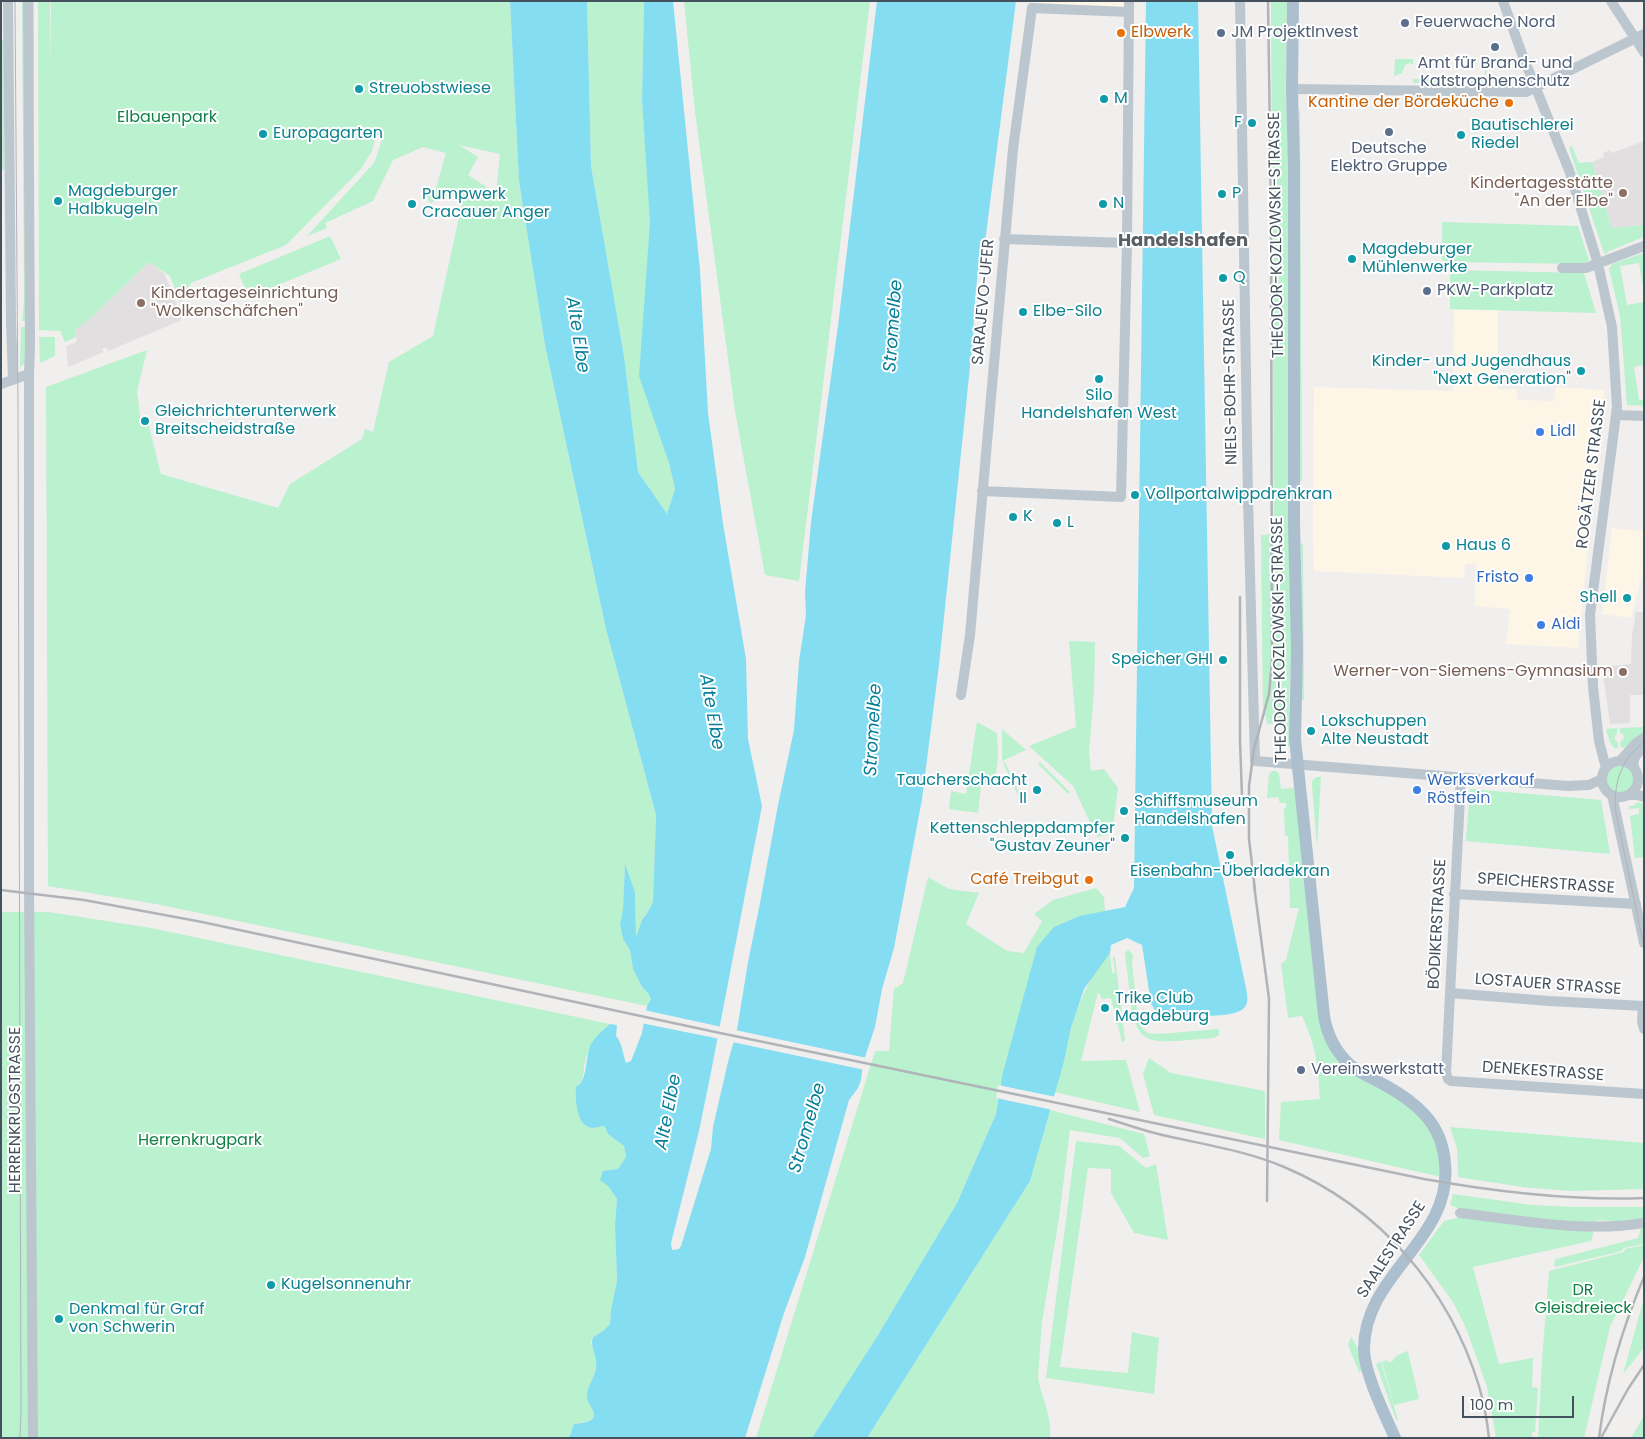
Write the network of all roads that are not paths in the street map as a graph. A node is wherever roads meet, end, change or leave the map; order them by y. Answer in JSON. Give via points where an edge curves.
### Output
{"nodes":[{"id":1,"x":8,"y":1,"type":"edge"},
{"id":2,"x":28,"y":1,"type":"edge"},
{"id":3,"x":1240,"y":1,"type":"edge"},
{"id":4,"x":1293,"y":1,"type":"edge"},
{"id":5,"x":1503,"y":1,"type":"edge"},
{"id":6,"x":1611,"y":1,"type":"edge"},
{"id":7,"x":1129,"y":6,"type":"edge"},
{"id":8,"x":1639,"y":36,"type":"edge"},
{"id":9,"x":1644,"y":52,"type":"edge"},
{"id":10,"x":1536,"y":88,"type":"junction"},
{"id":11,"x":1292,"y":89,"type":"junction"},
{"id":12,"x":1004,"y":239,"type":"junction"},
{"id":13,"x":1127,"y":243,"type":"junction"},
{"id":14,"x":1644,"y":246,"type":"edge"},
{"id":15,"x":1598,"y":264,"type":"junction"},
{"id":16,"x":1562,"y":268,"type":"dead end"},
{"id":17,"x":29,"y":374,"type":"junction"},
{"id":18,"x":13,"y":379,"type":"junction"},
{"id":19,"x":1,"y":384,"type":"edge"},
{"id":20,"x":1616,"y":415,"type":"junction"},
{"id":21,"x":1644,"y":416,"type":"edge"},
{"id":22,"x":982,"y":491,"type":"junction"},
{"id":23,"x":960,"y":696,"type":"dead end"},
{"id":24,"x":1598,"y":728,"type":"junction"},
{"id":25,"x":1644,"y":738,"type":"edge"},
{"id":26,"x":1644,"y":748,"type":"edge"},
{"id":27,"x":1619,"y":761,"type":"junction"},
{"id":28,"x":1298,"y":764,"type":"junction"},
{"id":29,"x":1634,"y":767,"type":"junction"},
{"id":30,"x":1606,"y":768,"type":"junction"},
{"id":31,"x":1461,"y":777,"type":"junction"},
{"id":32,"x":1602,"y":779,"type":"junction"},
{"id":33,"x":1641,"y":785,"type":"edge"},
{"id":34,"x":1568,"y":786,"type":"junction"},
{"id":35,"x":1609,"y":793,"type":"junction"},
{"id":36,"x":1627,"y":796,"type":"junction"},
{"id":37,"x":1644,"y":797,"type":"edge"},
{"id":38,"x":1625,"y":851,"type":"junction"},
{"id":39,"x":1454,"y":894,"type":"junction"},
{"id":40,"x":1636,"y":904,"type":"junction"},
{"id":41,"x":1644,"y":944,"type":"edge"},
{"id":42,"x":1450,"y":993,"type":"junction"},
{"id":43,"x":1643,"y":1006,"type":"edge"},
{"id":44,"x":1644,"y":1029,"type":"edge"},
{"id":45,"x":1446,"y":1073,"type":"joint"},
{"id":46,"x":1644,"y":1094,"type":"edge"},
{"id":47,"x":1444,"y":1194,"type":"joint"},
{"id":48,"x":1460,"y":1213,"type":"dead end"},
{"id":49,"x":1644,"y":1223,"type":"edge"},
{"id":50,"x":33,"y":1438,"type":"edge"},
{"id":51,"x":1395,"y":1438,"type":"edge"}],
"edges":[{"from":1,"to":18,"type":"street"},
{"from":2,"to":17,"type":"street","name":"HERRENKRUGSTRASSE"},
{"from":3,"to":28,"type":"street","name":"NIELS-BOHR-STRASSE","via":[[1255,761]]},
{"from":4,"to":11,"type":"main road","name":"THEODOR-KOZLOWSKI-STRASSE"},
{"from":5,"to":10,"type":"street","name":"ROGÄTZER STRASSE"},
{"from":6,"to":8,"type":"street"},
{"from":7,"to":12,"type":"street","name":"SARAJEVO-UFER","via":[[1032,8]]},
{"from":7,"to":13,"type":"street"},
{"from":8,"to":9,"type":"street"},
{"from":8,"to":10,"type":"street"},
{"from":10,"to":11,"type":"street","via":[[1523,93]]},
{"from":10,"to":15,"type":"street","name":"ROGÄTZER STRASSE","via":[[1569,170]]},
{"from":11,"to":28,"type":"main road","name":"THEODOR-KOZLOWSKI-STRASSE","via":[[1295,731]]},
{"from":12,"to":13,"type":"street"},
{"from":12,"to":22,"type":"street","name":"SARAJEVO-UFER"},
{"from":13,"to":22,"type":"street","via":[[1121,497]]},
{"from":14,"to":15,"type":"street"},
{"from":15,"to":16,"type":"street","via":[[1586,268]]},
{"from":15,"to":20,"type":"street","name":"ROGÄTZER STRASSE","via":[[1612,327]]},
{"from":17,"to":18,"type":"street"},
{"from":17,"to":50,"type":"street","name":"HERRENKRUGSTRASSE"},
{"from":18,"to":19,"type":"street"},
{"from":20,"to":21,"type":"street"},
{"from":20,"to":24,"type":"street","name":"ROGÄTZER STRASSE","via":[[1590,615]]},
{"from":22,"to":23,"type":"street","name":"SARAJEVO-UFER","via":[[970,635]]},
{"from":24,"to":27,"type":"street","name":"ROGÄTZER STRASSE","via":[[1611,755]]},
{"from":24,"to":30,"type":"street","name":"ROGÄTZER STRASSE"},
{"from":25,"to":27,"type":"street"},
{"from":26,"to":29,"type":"street","via":[[1635,756]]},
{"from":27,"to":29,"type":"street"},
{"from":27,"to":30,"type":"street"},
{"from":28,"to":31,"type":"street"},
{"from":28,"to":47,"type":"main road","name":"THEODOR-KOZLOWSKI-STRASSE","via":[[1329,1035],[1350,1065],[1408,1099],[1429,1120],[1438,1134],[1445,1156]]},
{"from":29,"to":33,"type":"street"},
{"from":30,"to":32,"type":"street"},
{"from":31,"to":34,"type":"street"},
{"from":31,"to":39,"type":"street","name":"BÖDIKERSTRASSE"},
{"from":32,"to":34,"type":"street","via":[[1589,785]]},
{"from":32,"to":35,"type":"street"},
{"from":33,"to":36,"type":"street"},
{"from":34,"to":35,"type":"street","via":[[1581,791]]},
{"from":35,"to":36,"type":"street"},
{"from":35,"to":38,"type":"street"},
{"from":36,"to":37,"type":"street"},
{"from":36,"to":38,"type":"street","via":[[1622,803]]},
{"from":38,"to":40,"type":"street"},
{"from":39,"to":40,"type":"street","name":"SPEICHERSTRASSE"},
{"from":39,"to":42,"type":"street","name":"BÖDIKERSTRASSE"},
{"from":40,"to":41,"type":"street"},
{"from":42,"to":43,"type":"street","name":"LOSTAUER STRASSE"},
{"from":42,"to":45,"type":"street","name":"BÖDIKERSTRASSE"},
{"from":43,"to":44,"type":"street"},
{"from":45,"to":46,"type":"street","name":"DENEKESTRASSE","via":[[1451,1081]]},
{"from":47,"to":51,"type":"main road","name":"SAALESTRASSE","via":[[1422,1238],[1384,1286],[1365,1333],[1368,1372]]},
{"from":48,"to":49,"type":"street","via":[[1581,1226]]}]}
